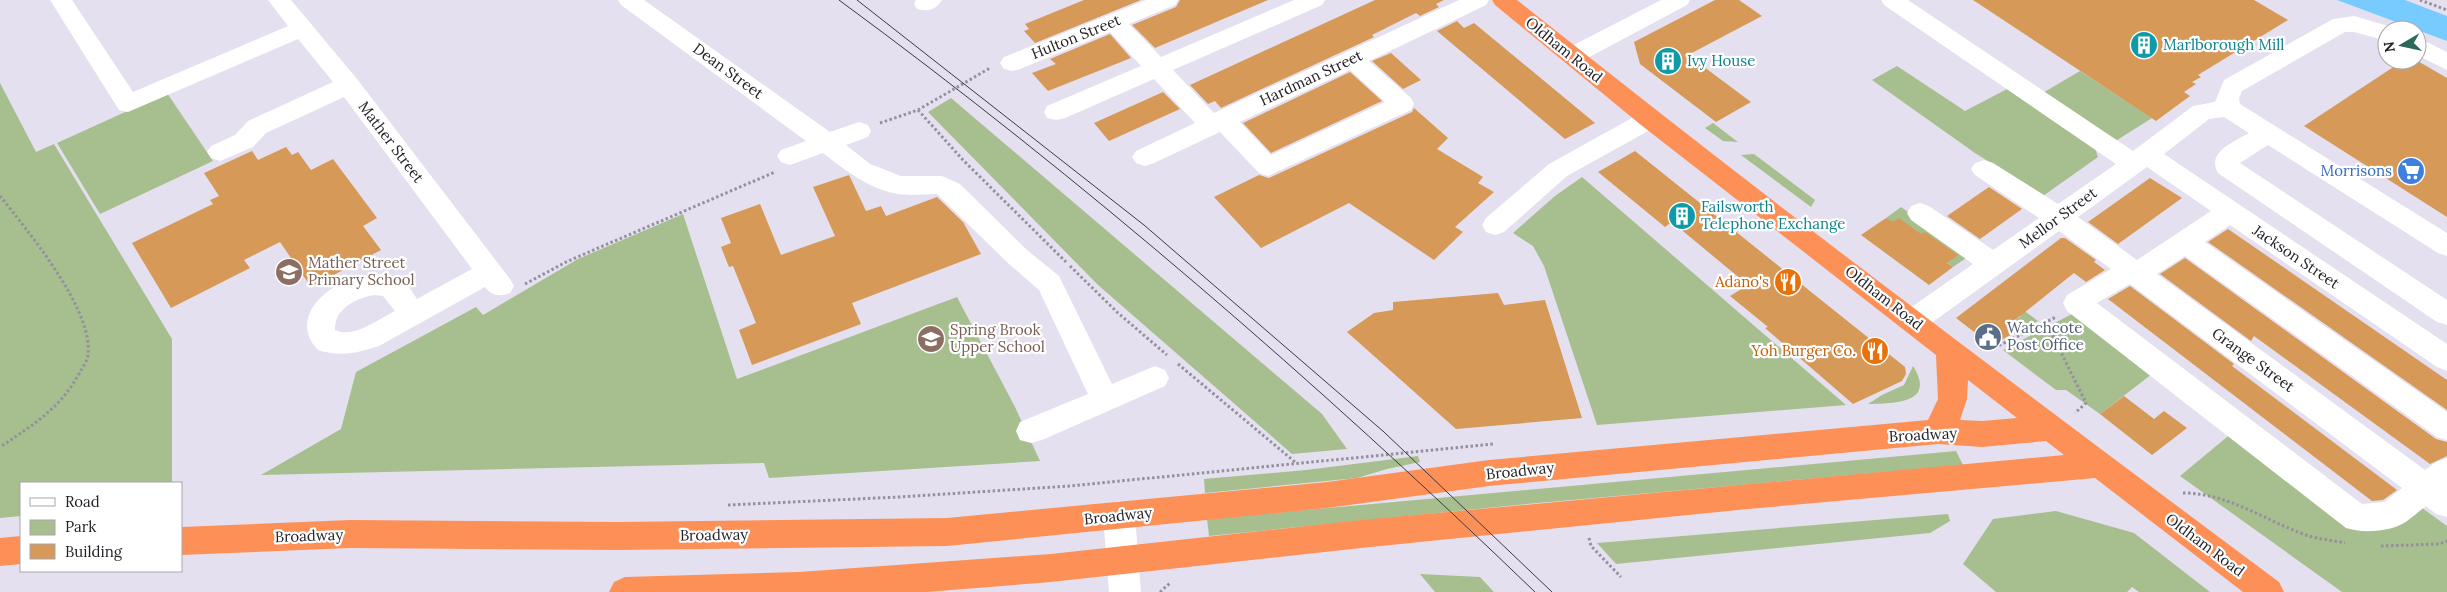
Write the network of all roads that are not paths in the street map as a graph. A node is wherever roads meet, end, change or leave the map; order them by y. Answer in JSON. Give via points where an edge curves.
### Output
{"nodes":[{"id":1,"x":61,"y":0,"type":"edge"},
{"id":2,"x":278,"y":0,"type":"edge"},
{"id":3,"x":629,"y":0,"type":"edge"},
{"id":4,"x":1167,"y":0,"type":"edge"},
{"id":5,"x":1314,"y":0,"type":"edge"},
{"id":6,"x":1478,"y":0,"type":"edge"},
{"id":7,"x":1503,"y":0,"type":"edge"},
{"id":8,"x":1679,"y":0,"type":"edge"},
{"id":9,"x":1892,"y":0,"type":"edge"},
{"id":10,"x":1113,"y":21,"type":"junction"},
{"id":11,"x":302,"y":29,"type":"junction"},
{"id":12,"x":2377,"y":30,"type":"edge"},
{"id":13,"x":2427,"y":51,"type":"edge"},
{"id":14,"x":1572,"y":56,"type":"junction"},
{"id":15,"x":1352,"y":59,"type":"junction"},
{"id":16,"x":2447,"y":62,"type":"edge"},
{"id":17,"x":1004,"y":64,"type":"road end"},
{"id":18,"x":1160,"y":68,"type":"junction"},
{"id":19,"x":348,"y":86,"type":"junction"},
{"id":20,"x":2228,"y":108,"type":"junction"},
{"id":21,"x":1056,"y":112,"type":"dead end"},
{"id":22,"x":1650,"y":118,"type":"junction"},
{"id":23,"x":1217,"y":122,"type":"junction"},
{"id":24,"x":858,"y":131,"type":"road end"},
{"id":25,"x":2268,"y":132,"type":"junction"},
{"id":26,"x":827,"y":142,"type":"junction"},
{"id":27,"x":220,"y":152,"type":"dead end"},
{"id":28,"x":1145,"y":157,"type":"dead end"},
{"id":29,"x":2140,"y":159,"type":"junction"},
{"id":30,"x":784,"y":163,"type":"road end"},
{"id":31,"x":1984,"y":169,"type":"dead end"},
{"id":32,"x":2230,"y":212,"type":"junction"},
{"id":33,"x":1920,"y":213,"type":"dead end"},
{"id":34,"x":2058,"y":217,"type":"junction"},
{"id":35,"x":1495,"y":224,"type":"dead end"},
{"id":36,"x":2185,"y":242,"type":"junction"},
{"id":37,"x":2447,"y":246,"type":"edge"},
{"id":38,"x":1994,"y":265,"type":"junction"},
{"id":39,"x":2132,"y":271,"type":"junction"},
{"id":40,"x":2447,"y":314,"type":"edge"},
{"id":41,"x":412,"y":315,"type":"dead end"},
{"id":42,"x":1914,"y":321,"type":"junction"},
{"id":43,"x":1950,"y":350,"type":"junction"},
{"id":44,"x":2447,"y":359,"type":"edge"},
{"id":45,"x":1167,"y":366,"type":"road end"},
{"id":46,"x":1105,"y":399,"type":"junction"},
{"id":47,"x":2062,"y":421,"type":"junction"},
{"id":48,"x":2447,"y":428,"type":"edge"},
{"id":49,"x":1031,"y":431,"type":"dead end"},
{"id":50,"x":1938,"y":432,"type":"junction"},
{"id":51,"x":2099,"y":465,"type":"junction"},
{"id":52,"x":2440,"y":488,"type":"edge"},
{"id":53,"x":1119,"y":515,"type":"junction"},
{"id":54,"x":182,"y":541,"type":"edge"},
{"id":55,"x":20,"y":550,"type":"edge"},
{"id":56,"x":0,"y":552,"type":"edge"},
{"id":57,"x":1122,"y":560,"type":"junction"},
{"id":58,"x":625,"y":592,"type":"edge"},
{"id":59,"x":1125,"y":592,"type":"edge"},
{"id":60,"x":2268,"y":592,"type":"edge"}],
"edges":[{"from":1,"to":11,"type":"street","via":[[128,104]]},
{"from":2,"to":11,"type":"street","name":"Mather Street"},
{"from":3,"to":26,"type":"street","name":"Dean Street"},
{"from":4,"to":10,"type":"street","name":"Hulton Street"},
{"from":5,"to":18,"type":"street"},
{"from":6,"to":15,"type":"street","name":"Hardman Street"},
{"from":7,"to":14,"type":"highway","name":"Oldham Road"},
{"from":8,"to":14,"type":"street"},
{"from":9,"to":29,"type":"street","name":"Jackson Street"},
{"from":10,"to":17,"type":"street","name":"Hulton Street"},
{"from":10,"to":18,"type":"street"},
{"from":11,"to":19,"type":"street","name":"Mather Street"},
{"from":12,"to":20,"type":"street","via":[[2341,24],[2232,86],[2227,98]]},
{"from":13,"to":16,"type":"street"},
{"from":14,"to":22,"type":"highway","name":"Oldham Road"},
{"from":15,"to":23,"type":"street","name":"Hardman Street"},
{"from":15,"to":23,"type":"street","via":[[1402,104],[1268,168]]},
{"from":18,"to":21,"type":"street"},
{"from":18,"to":23,"type":"street"},
{"from":19,"to":27,"type":"street","via":[[257,127],[244,141]]},
{"from":19,"to":41,"type":"street","name":"Mather Street","via":[[495,279]]},
{"from":20,"to":25,"type":"street"},
{"from":20,"to":29,"type":"street","name":"Mellor Street","via":[[2202,112]]},
{"from":22,"to":35,"type":"street","via":[[1558,170]]},
{"from":22,"to":42,"type":"highway","name":"Oldham Road"},
{"from":23,"to":28,"type":"street","name":"Hardman Street"},
{"from":24,"to":26,"type":"street"},
{"from":25,"to":37,"type":"street"},
{"from":25,"to":40,"type":"street","via":[[2227,159],[2226,167]]},
{"from":26,"to":30,"type":"street"},
{"from":26,"to":46,"type":"street","name":"Dean Street","via":[[861,170],[899,185],[942,185],[951,191],[1048,283]]},
{"from":29,"to":32,"type":"street","name":"Jackson Street"},
{"from":29,"to":34,"type":"street","name":"Mellor Street"},
{"from":31,"to":34,"type":"street","name":"Grange Street"},
{"from":32,"to":36,"type":"street"},
{"from":32,"to":44,"type":"street","name":"Jackson Street"},
{"from":33,"to":38,"type":"street"},
{"from":34,"to":38,"type":"street","name":"Mellor Street"},
{"from":34,"to":39,"type":"street","name":"Grange Street"},
{"from":36,"to":39,"type":"street","via":[[2148,267]]},
{"from":36,"to":48,"type":"street"},
{"from":38,"to":42,"type":"street","name":"Mellor Street"},
{"from":39,"to":52,"type":"street","name":"Grange Street"},
{"from":39,"to":52,"type":"street","via":[[2076,303],[2357,518],[2391,515]]},
{"from":42,"to":43,"type":"highway","name":"Oldham Road"},
{"from":43,"to":47,"type":"highway","name":"Oldham Road"},
{"from":43,"to":50,"type":"highway","via":[[1952,401],[1948,416],[1940,423]]},
{"from":45,"to":46,"type":"street"},
{"from":46,"to":49,"type":"street"},
{"from":47,"to":50,"type":"highway","name":"Broadway","via":[[1982,434]]},
{"from":47,"to":51,"type":"highway","name":"Oldham Road"},
{"from":50,"to":53,"type":"highway","name":"Broadway","via":[[1489,474]]},
{"from":51,"to":57,"type":"highway","via":[[1532,517]]},
{"from":51,"to":60,"type":"highway","name":"Oldham Road"},
{"from":53,"to":54,"type":"highway","name":"Broadway","via":[[946,532],[617,536],[350,534]]},
{"from":53,"to":57,"type":"street"},
{"from":55,"to":56,"type":"highway"},
{"from":57,"to":58,"type":"highway","via":[[809,586]]},
{"from":57,"to":59,"type":"street"}]}
